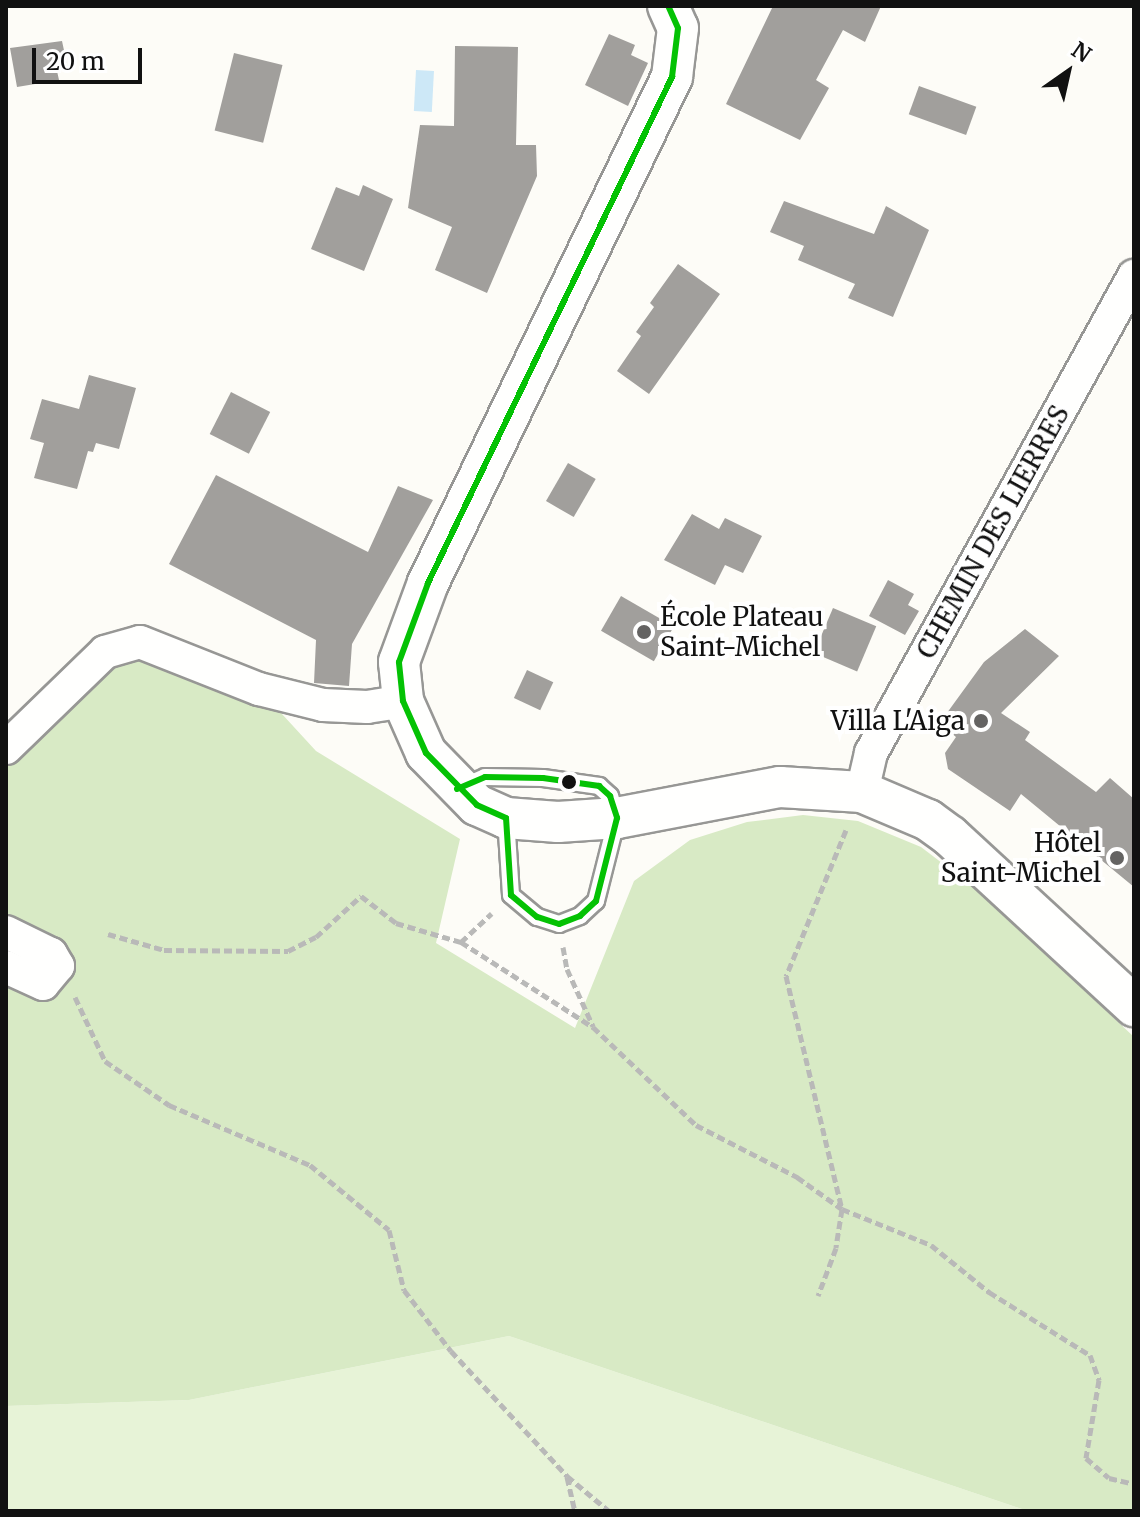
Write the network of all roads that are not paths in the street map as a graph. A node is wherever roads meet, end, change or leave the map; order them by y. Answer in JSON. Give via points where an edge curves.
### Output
{"nodes":[{"id":1,"x":668,"y":6,"type":"edge"},
{"id":2,"x":1134,"y":276,"type":"edge"},
{"id":3,"x":403,"y":701,"type":"junction"},
{"id":4,"x":6,"y":748,"type":"edge"},
{"id":5,"x":457,"y":789,"type":"junction"},
{"id":6,"x":862,"y":792,"type":"junction"},
{"id":7,"x":506,"y":818,"type":"junction"},
{"id":8,"x":617,"y":818,"type":"junction"},
{"id":9,"x":6,"y":932,"type":"edge"},
{"id":10,"x":6,"y":967,"type":"edge"},
{"id":11,"x":1134,"y":1006,"type":"edge"}],
"edges":[{"from":1,"to":3,"type":"street","via":[[678,28],[672,77],[428,583],[399,662]]},
{"from":2,"to":6,"type":"street","name":"CHEMIN DES LIERRES","via":[[871,753]]},
{"from":3,"to":4,"type":"street","via":[[367,707],[323,705],[259,689],[140,642],[105,652]]},
{"from":3,"to":5,"type":"street","via":[[426,753]]},
{"from":5,"to":7,"type":"street"},
{"from":5,"to":8,"type":"lane","via":[[485,777],[574,780],[599,786],[610,796]]},
{"from":6,"to":8,"type":"street","via":[[780,787]]},
{"from":6,"to":11,"type":"street","via":[[928,820],[950,836]]},
{"from":7,"to":8,"type":"street"},
{"from":7,"to":8,"type":"lane","via":[[511,895],[537,917],[559,924],[580,916],[596,901]]},
{"from":9,"to":10,"type":"street","via":[[51,954],[58,966],[43,984]]}]}
